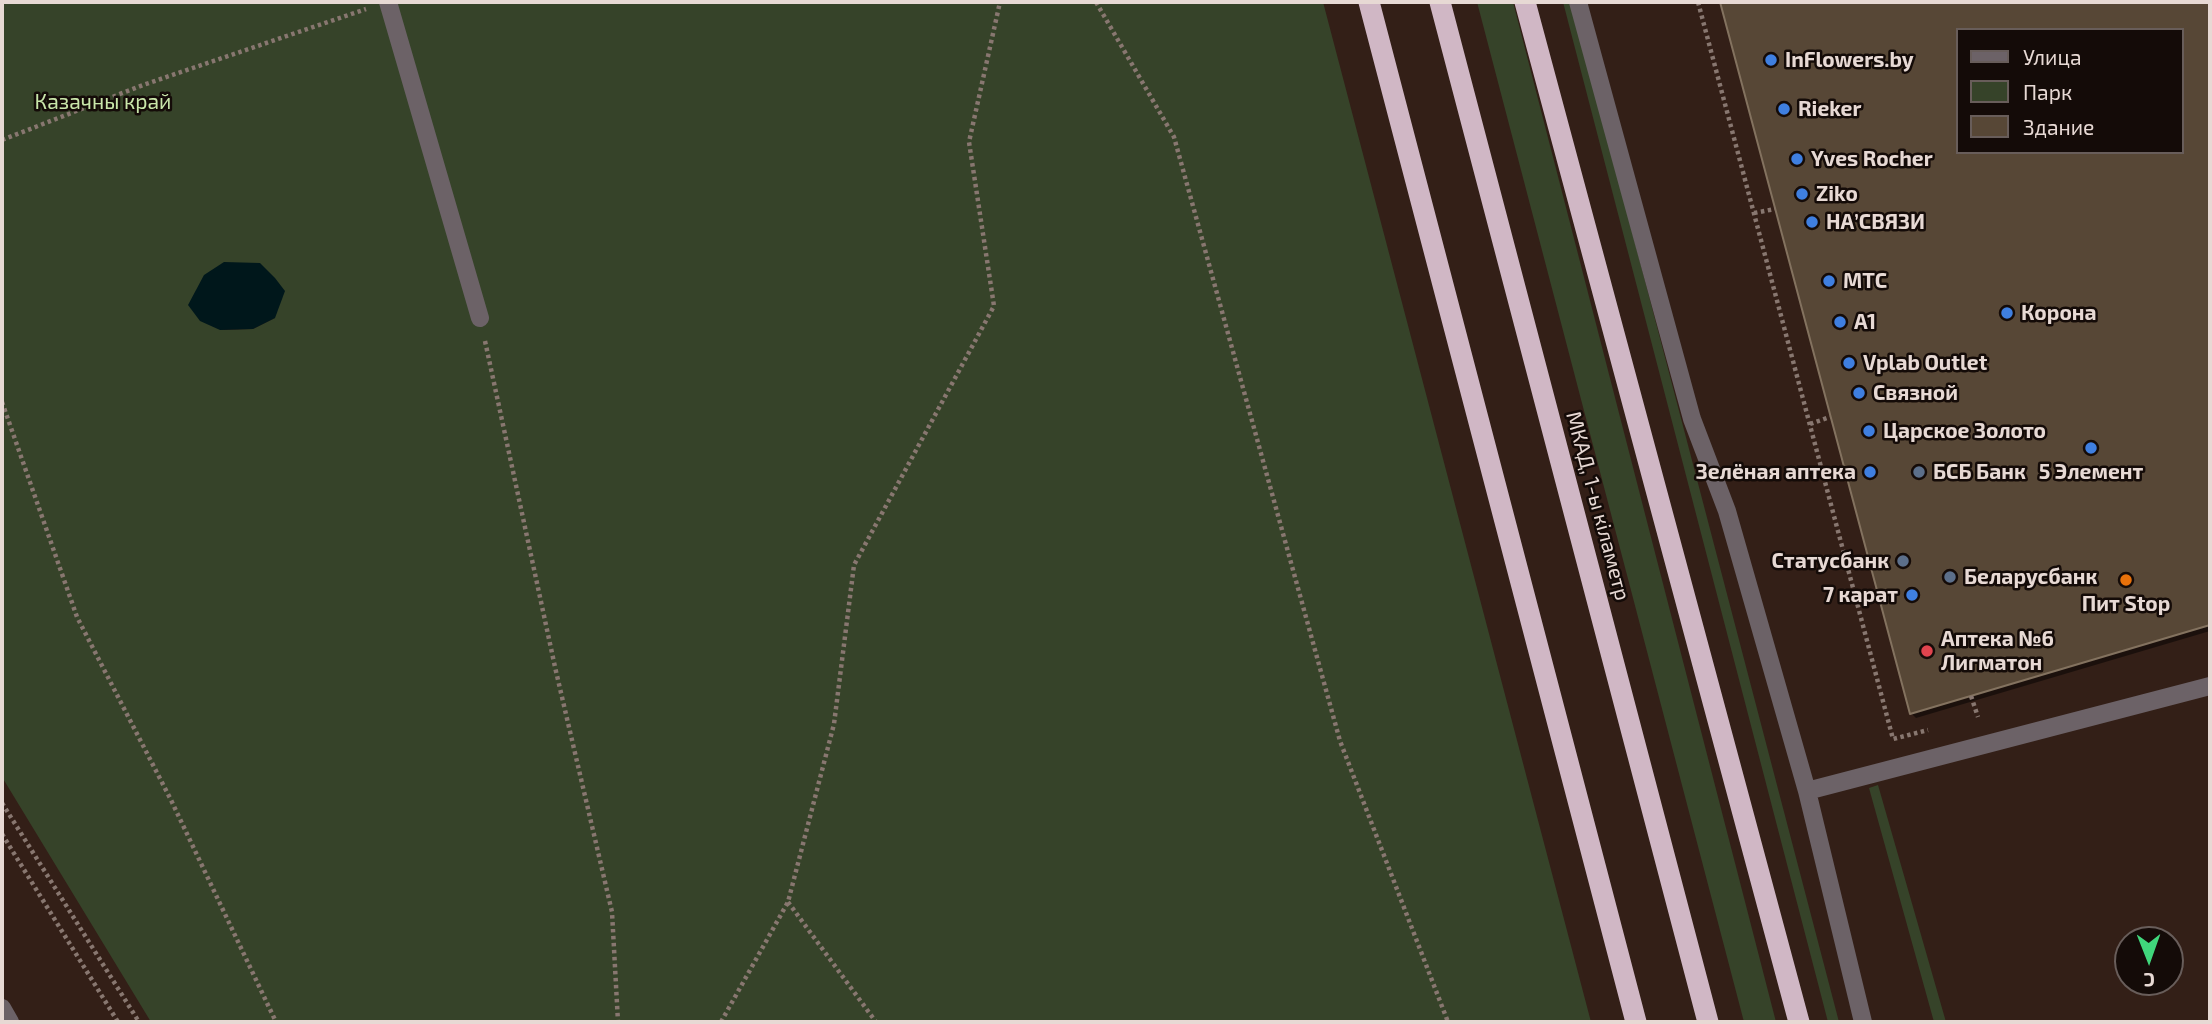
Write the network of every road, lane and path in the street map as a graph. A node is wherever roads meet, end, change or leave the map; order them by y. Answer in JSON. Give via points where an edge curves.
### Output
{"nodes":[{"id":1,"x":1000,"y":2,"type":"edge"},
{"id":2,"x":1096,"y":2,"type":"edge"},
{"id":3,"x":1369,"y":2,"type":"edge"},
{"id":4,"x":1440,"y":2,"type":"edge"},
{"id":5,"x":1525,"y":2,"type":"edge"},
{"id":6,"x":1578,"y":2,"type":"edge"},
{"id":7,"x":1698,"y":2,"type":"edge"},
{"id":8,"x":381,"y":4,"type":"edge"},
{"id":9,"x":2,"y":141,"type":"edge"},
{"id":10,"x":1775,"y":209,"type":"dead end"},
{"id":11,"x":1754,"y":214,"type":"junction"},
{"id":12,"x":480,"y":318,"type":"joint"},
{"id":13,"x":2,"y":402,"type":"edge"},
{"id":14,"x":1830,"y":417,"type":"dead end"},
{"id":15,"x":1810,"y":424,"type":"junction"},
{"id":16,"x":2210,"y":686,"type":"edge"},
{"id":17,"x":1971,"y":696,"type":"dead end"},
{"id":18,"x":1991,"y":714,"type":"dead end"},
{"id":19,"x":1978,"y":717,"type":"junction"},
{"id":20,"x":1966,"y":720,"type":"dead end"},
{"id":21,"x":1929,"y":730,"type":"dead end"},
{"id":22,"x":1807,"y":791,"type":"junction"},
{"id":23,"x":2,"y":803,"type":"edge"},
{"id":24,"x":2,"y":834,"type":"edge"},
{"id":25,"x":788,"y":902,"type":"junction"},
{"id":26,"x":2,"y":1008,"type":"edge"},
{"id":27,"x":10,"y":1022,"type":"edge"},
{"id":28,"x":118,"y":1022,"type":"edge"},
{"id":29,"x":139,"y":1022,"type":"edge"},
{"id":30,"x":276,"y":1022,"type":"edge"},
{"id":31,"x":618,"y":1022,"type":"edge"},
{"id":32,"x":721,"y":1022,"type":"edge"},
{"id":33,"x":876,"y":1022,"type":"edge"},
{"id":34,"x":1448,"y":1022,"type":"edge"},
{"id":35,"x":1636,"y":1022,"type":"edge"},
{"id":36,"x":1708,"y":1022,"type":"edge"},
{"id":37,"x":1799,"y":1022,"type":"edge"},
{"id":38,"x":1863,"y":1022,"type":"edge"}],
"edges":[{"from":1,"to":25,"type":"path","via":[[969,142],[994,306],[854,565],[834,724]]},
{"from":2,"to":34,"type":"path","via":[[1174,137],[1340,741]]},
{"from":3,"to":35,"type":"highway"},
{"from":4,"to":36,"type":"highway","name":"МКАД, 1-ы кіламетр"},
{"from":5,"to":37,"type":"highway"},
{"from":6,"to":22,"type":"street","via":[[1692,419],[1727,511]]},
{"from":7,"to":11,"type":"path"},
{"from":8,"to":9,"type":"path","via":[[143,85]]},
{"from":8,"to":12,"type":"street"},
{"from":10,"to":11,"type":"path"},
{"from":11,"to":15,"type":"path"},
{"from":12,"to":31,"type":"path","via":[[612,912]]},
{"from":13,"to":30,"type":"path","via":[[77,617],[171,800]]},
{"from":14,"to":15,"type":"path"},
{"from":15,"to":21,"type":"path","via":[[1893,739]]},
{"from":16,"to":22,"type":"street"},
{"from":17,"to":19,"type":"path"},
{"from":18,"to":19,"type":"path"},
{"from":19,"to":20,"type":"path"},
{"from":22,"to":38,"type":"street"},
{"from":23,"to":29,"type":"path"},
{"from":24,"to":28,"type":"path"},
{"from":25,"to":32,"type":"path"},
{"from":25,"to":33,"type":"path"},
{"from":26,"to":27,"type":"street"}]}
